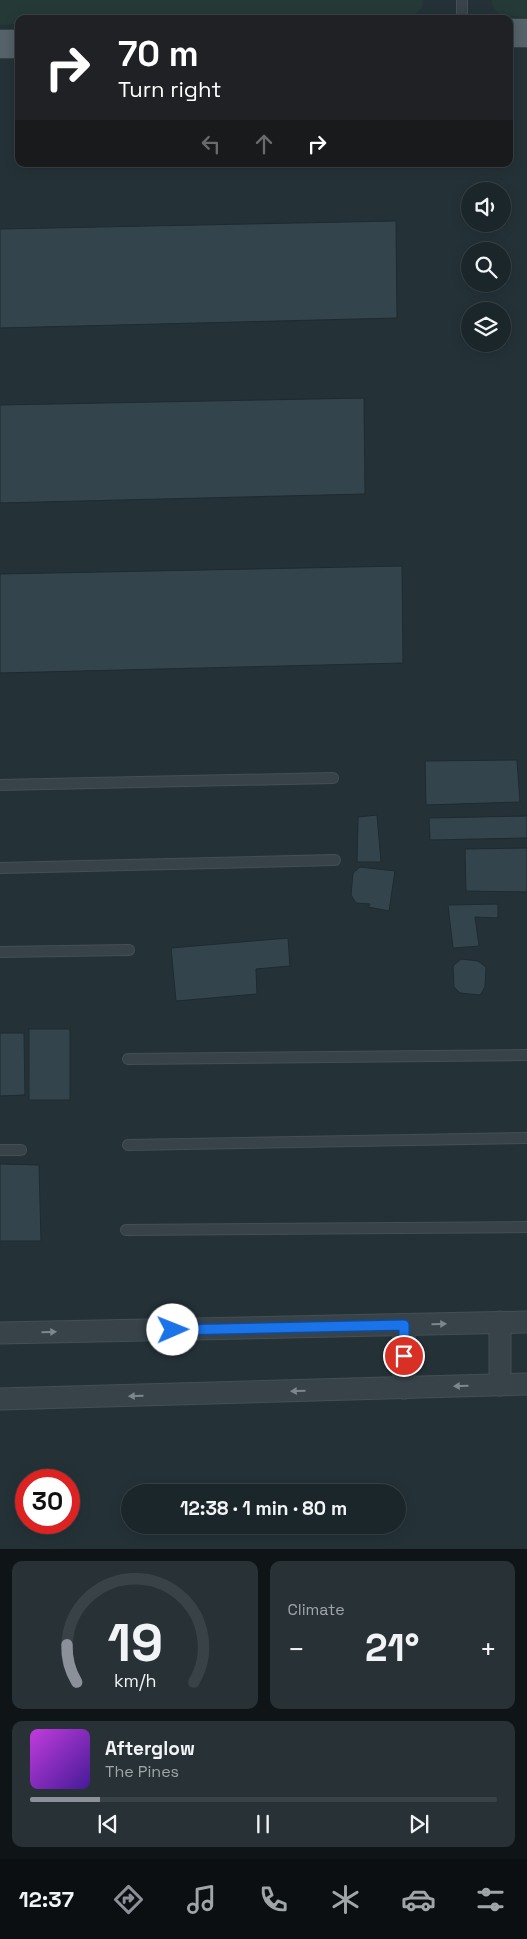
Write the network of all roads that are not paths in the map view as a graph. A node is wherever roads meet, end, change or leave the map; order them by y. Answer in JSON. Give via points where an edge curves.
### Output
{"nodes":[{"id":1,"x":462,"y":0,"type":"edge"},
{"id":2,"x":462,"y":15,"type":"edge"},
{"id":3,"x":513,"y":34,"type":"edge"},
{"id":4,"x":527,"y":34,"type":"edge"},
{"id":5,"x":0,"y":44,"type":"edge"},
{"id":6,"x":15,"y":44,"type":"edge"},
{"id":7,"x":333,"y":778,"type":"dead end"},
{"id":8,"x":0,"y":785,"type":"edge"},
{"id":9,"x":335,"y":860,"type":"dead end"},
{"id":10,"x":0,"y":868,"type":"edge"},
{"id":11,"x":129,"y":950,"type":"dead end"},
{"id":12,"x":0,"y":952,"type":"edge"},
{"id":13,"x":527,"y":1055,"type":"edge"},
{"id":14,"x":128,"y":1058,"type":"dead end"},
{"id":15,"x":527,"y":1138,"type":"edge"},
{"id":16,"x":128,"y":1145,"type":"dead end"},
{"id":17,"x":0,"y":1150,"type":"edge"},
{"id":18,"x":21,"y":1150,"type":"dead end"},
{"id":19,"x":527,"y":1227,"type":"edge"},
{"id":20,"x":126,"y":1230,"type":"dead end"},
{"id":21,"x":500,"y":1322,"type":"junction"},
{"id":22,"x":527,"y":1322,"type":"edge"},
{"id":23,"x":404,"y":1325,"type":"junction"},
{"id":24,"x":0,"y":1333,"type":"edge"},
{"id":25,"x":527,"y":1384,"type":"edge"},
{"id":26,"x":500,"y":1385,"type":"junction"},
{"id":27,"x":404,"y":1388,"type":"junction"},
{"id":28,"x":0,"y":1399,"type":"edge"}],
"edges":[{"from":1,"to":2,"type":"lane"},
{"from":3,"to":4,"type":"main road"},
{"from":5,"to":6,"type":"main road"},
{"from":7,"to":8,"type":"lane"},
{"from":9,"to":10,"type":"lane"},
{"from":11,"to":12,"type":"lane"},
{"from":13,"to":14,"type":"lane"},
{"from":15,"to":16,"type":"lane"},
{"from":17,"to":18,"type":"lane"},
{"from":19,"to":20,"type":"lane"},
{"from":21,"to":22,"type":"street"},
{"from":23,"to":21,"type":"street","one_way":true},
{"from":21,"to":26,"type":"street"},
{"from":24,"to":23,"type":"street","one_way":true},
{"from":23,"to":27,"type":"street"},
{"from":25,"to":26,"type":"street"},
{"from":26,"to":27,"type":"street","one_way":true},
{"from":27,"to":28,"type":"street","one_way":true}]}
